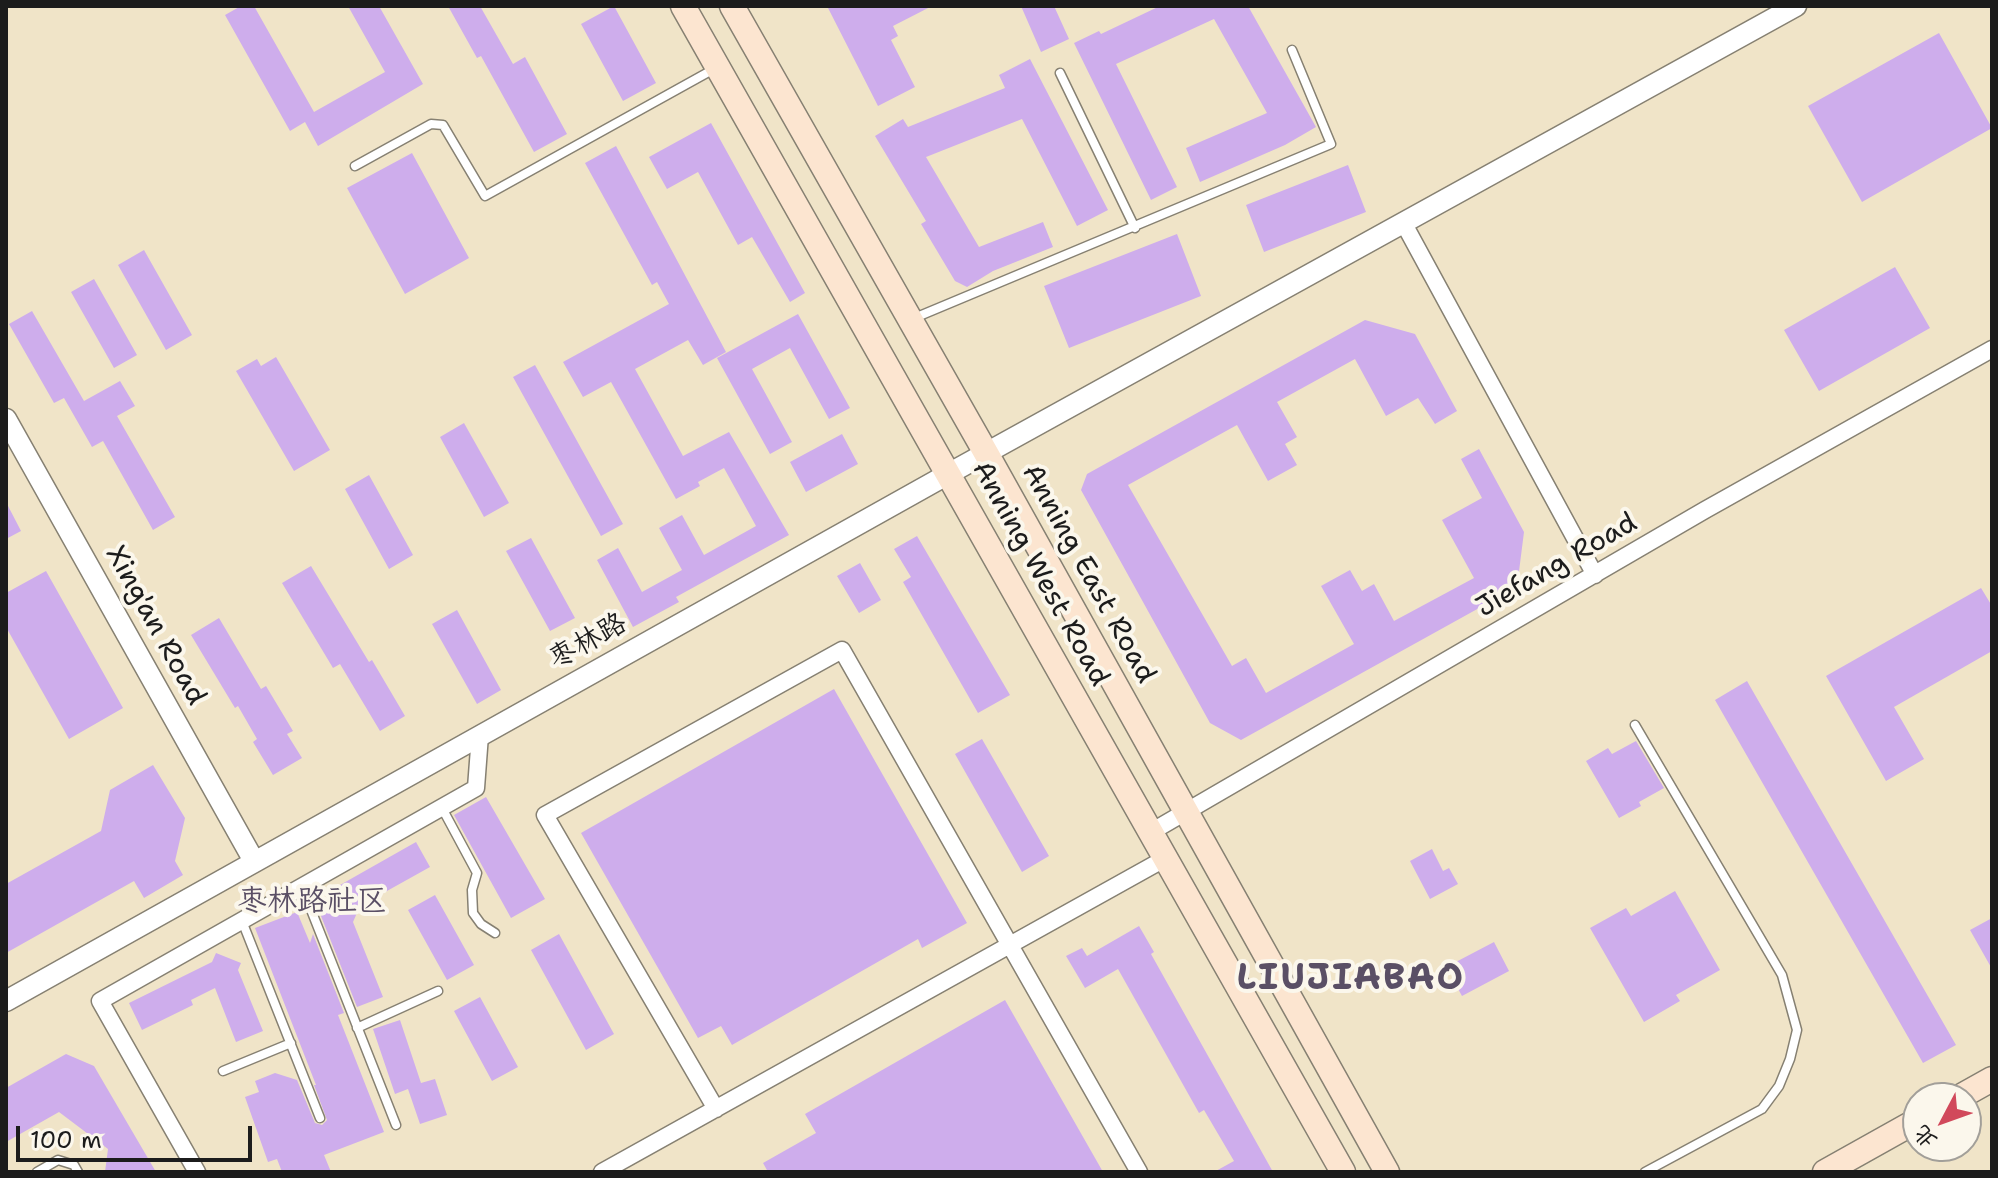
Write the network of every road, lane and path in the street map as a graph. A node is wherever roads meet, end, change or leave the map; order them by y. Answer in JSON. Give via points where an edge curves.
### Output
{"nodes":[{"id":1,"x":683,"y":6,"type":"edge"},
{"id":2,"x":732,"y":6,"type":"edge"},
{"id":3,"x":1796,"y":6,"type":"edge"},
{"id":4,"x":1292,"y":50,"type":"dead end"},
{"id":5,"x":718,"y":66,"type":"junction"},
{"id":6,"x":1060,"y":73,"type":"dead end"},
{"id":7,"x":355,"y":166,"type":"dead end"},
{"id":8,"x":1403,"y":222,"type":"junction"},
{"id":9,"x":1135,"y":228,"type":"junction"},
{"id":10,"x":911,"y":320,"type":"junction"},
{"id":11,"x":1992,"y":349,"type":"edge"},
{"id":12,"x":6,"y":419,"type":"edge"},
{"id":13,"x":986,"y":453,"type":"junction"},
{"id":14,"x":950,"y":473,"type":"junction"},
{"id":15,"x":1595,"y":575,"type":"junction"},
{"id":16,"x":1635,"y":725,"type":"dead end"},
{"id":17,"x":480,"y":735,"type":"junction"},
{"id":18,"x":442,"y":807,"type":"junction"},
{"id":19,"x":1186,"y":812,"type":"junction"},
{"id":20,"x":1151,"y":832,"type":"junction"},
{"id":21,"x":1166,"y":858,"type":"junction"},
{"id":22,"x":254,"y":861,"type":"junction"},
{"id":23,"x":302,"y":887,"type":"junction"},
{"id":24,"x":242,"y":921,"type":"junction"},
{"id":25,"x":495,"y":933,"type":"dead end"},
{"id":26,"x":1010,"y":945,"type":"junction"},
{"id":27,"x":438,"y":991,"type":"dead end"},
{"id":28,"x":6,"y":1001,"type":"edge"},
{"id":29,"x":357,"y":1028,"type":"junction"},
{"id":30,"x":291,"y":1043,"type":"junction"},
{"id":31,"x":223,"y":1071,"type":"dead end"},
{"id":32,"x":716,"y":1109,"type":"junction"},
{"id":33,"x":320,"y":1118,"type":"dead end"},
{"id":34,"x":396,"y":1125,"type":"dead end"},
{"id":35,"x":1902,"y":1129,"type":"edge"},
{"id":36,"x":611,"y":1170,"type":"edge"},
{"id":37,"x":37,"y":1172,"type":"edge"},
{"id":38,"x":78,"y":1172,"type":"edge"},
{"id":39,"x":197,"y":1172,"type":"edge"},
{"id":40,"x":1139,"y":1172,"type":"edge"},
{"id":41,"x":1343,"y":1172,"type":"edge"},
{"id":42,"x":1387,"y":1172,"type":"edge"},
{"id":43,"x":1645,"y":1172,"type":"edge"},
{"id":44,"x":1825,"y":1172,"type":"edge"}],
"edges":[{"from":1,"to":5,"type":"main road","name":"Anning West Road"},
{"from":2,"to":10,"type":"main road","name":"Anning East Road"},
{"from":3,"to":8,"type":"street","name":"枣林路"},
{"from":4,"to":9,"type":"lane","via":[[1331,144]]},
{"from":5,"to":7,"type":"lane","via":[[485,196],[443,125],[431,124]]},
{"from":5,"to":14,"type":"main road","name":"Anning West Road"},
{"from":6,"to":9,"type":"lane"},
{"from":8,"to":13,"type":"street","name":"枣林路"},
{"from":8,"to":15,"type":"street"},
{"from":9,"to":10,"type":"lane"},
{"from":10,"to":13,"type":"main road","name":"Anning East Road"},
{"from":11,"to":15,"type":"street","name":"Jiefang Road"},
{"from":12,"to":22,"type":"street","name":"Xing'an Road"},
{"from":13,"to":14,"type":"street","name":"枣林路"},
{"from":13,"to":19,"type":"main road","name":"Anning East Road"},
{"from":14,"to":17,"type":"street","name":"枣林路"},
{"from":14,"to":20,"type":"main road","name":"Anning West Road"},
{"from":15,"to":19,"type":"street","name":"Jiefang Road"},
{"from":16,"to":43,"type":"lane","via":[[1782,975],[1797,1030],[1779,1086],[1762,1109]]},
{"from":17,"to":18,"type":"street","via":[[476,788]]},
{"from":17,"to":22,"type":"street","name":"枣林路"},
{"from":18,"to":23,"type":"street"},
{"from":18,"to":25,"type":"lane","via":[[477,873],[473,913]]},
{"from":19,"to":20,"type":"street","name":"Jiefang Road"},
{"from":19,"to":42,"type":"main road","name":"Anning East Road"},
{"from":20,"to":21,"type":"main road","name":"Anning West Road"},
{"from":21,"to":26,"type":"street"},
{"from":21,"to":41,"type":"main road","name":"Anning West Road"},
{"from":22,"to":28,"type":"street","name":"枣林路"},
{"from":23,"to":24,"type":"street"},
{"from":23,"to":29,"type":"lane"},
{"from":24,"to":30,"type":"lane"},
{"from":24,"to":39,"type":"street","via":[[100,1001]]},
{"from":26,"to":32,"type":"street"},
{"from":26,"to":32,"type":"street","via":[[842,650],[545,815]]},
{"from":26,"to":40,"type":"street"},
{"from":27,"to":29,"type":"lane"},
{"from":29,"to":34,"type":"lane"},
{"from":30,"to":31,"type":"lane"},
{"from":30,"to":33,"type":"lane"},
{"from":32,"to":36,"type":"street"},
{"from":35,"to":44,"type":"main road"},
{"from":37,"to":38,"type":"lane","via":[[58,1160]]}]}
